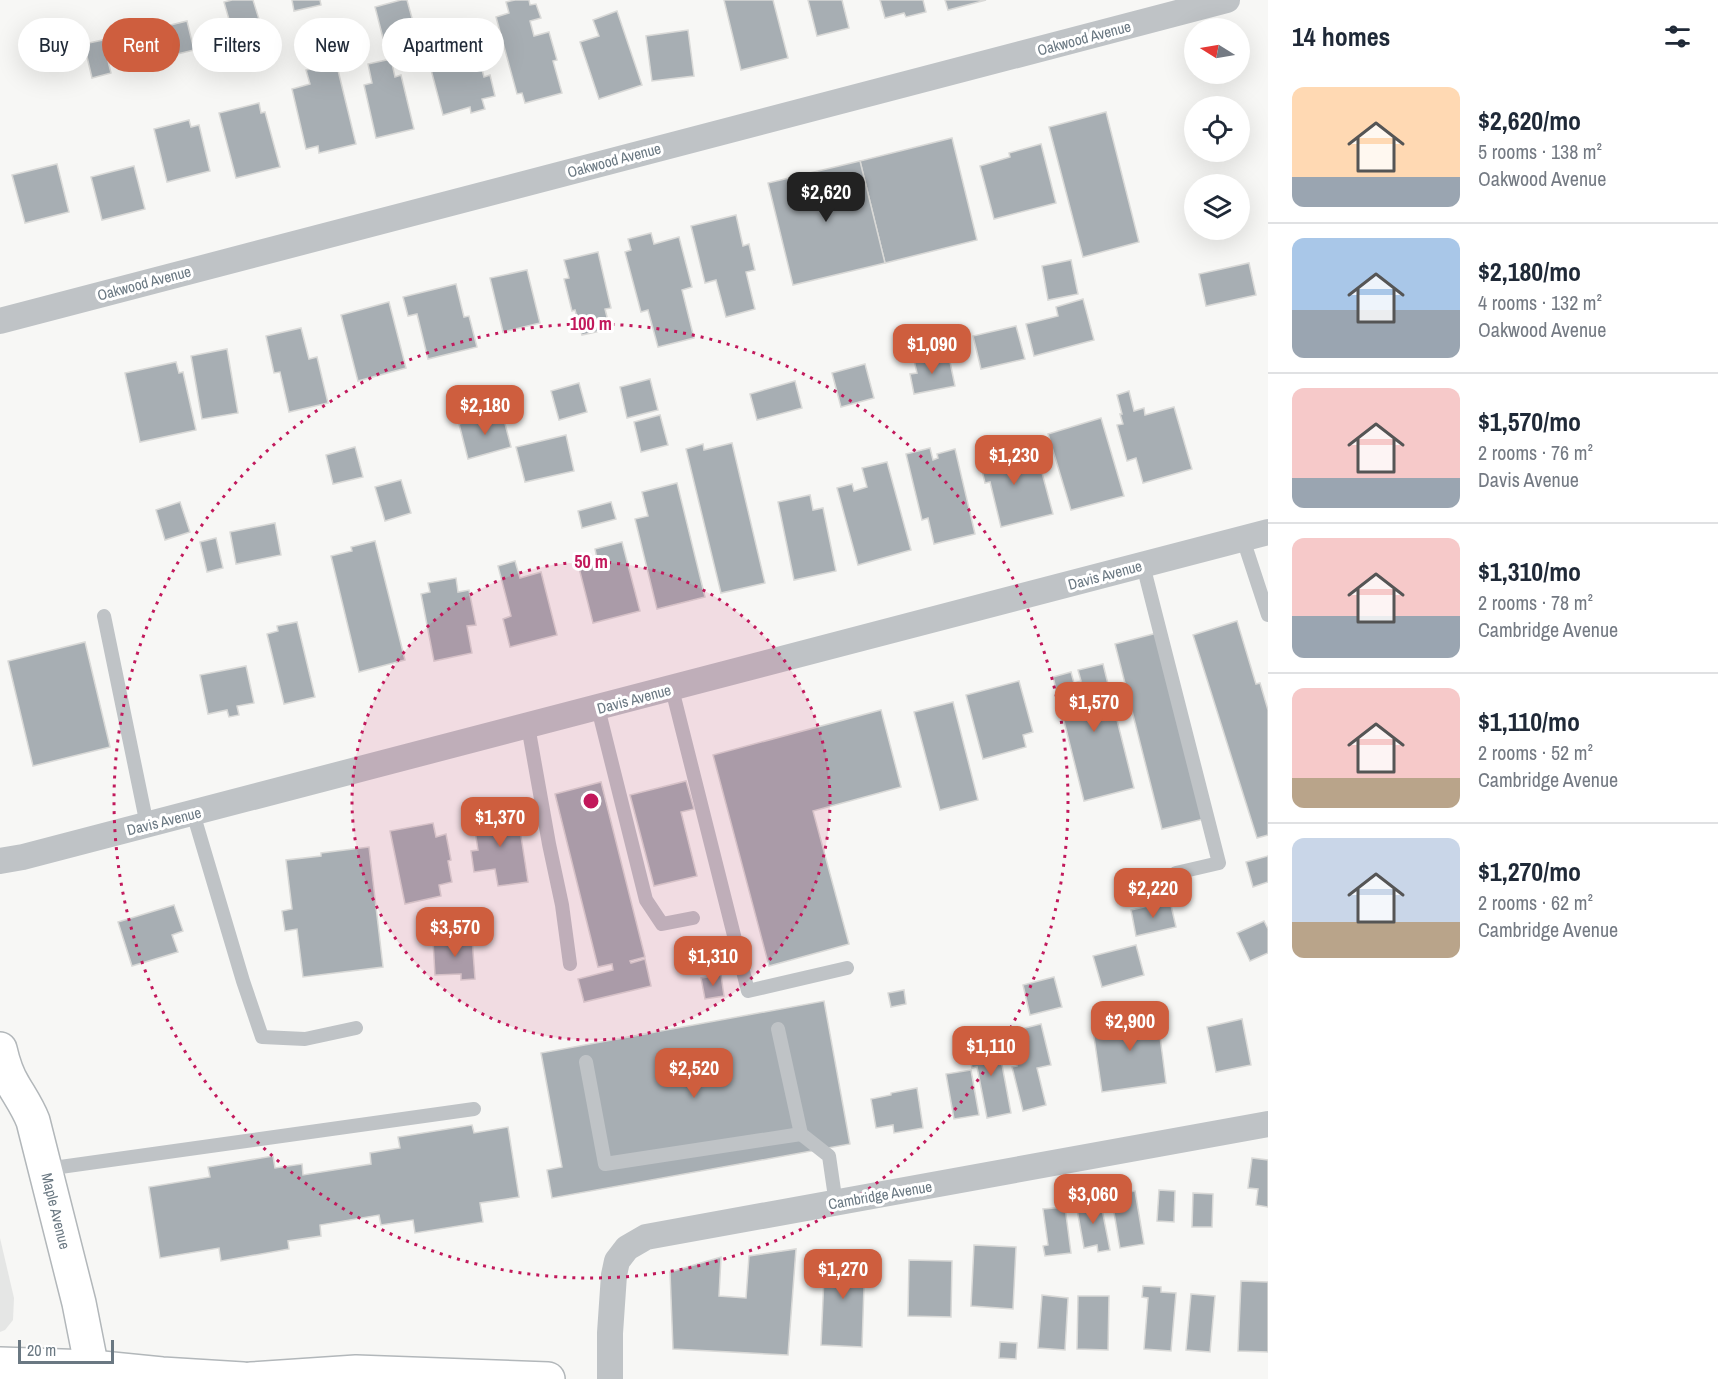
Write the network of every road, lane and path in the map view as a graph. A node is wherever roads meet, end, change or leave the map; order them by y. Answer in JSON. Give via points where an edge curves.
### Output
{"nodes":[{"id":1,"x":1227,"y":0,"type":"edge"},
{"id":2,"x":0,"y":321,"type":"edge"},
{"id":3,"x":1268,"y":532,"type":"edge"},
{"id":4,"x":1244,"y":538,"type":"junction"},
{"id":5,"x":1143,"y":565,"type":"junction"},
{"id":6,"x":1268,"y":615,"type":"edge"},
{"id":7,"x":104,"y":616,"type":"dead end"},
{"id":8,"x":672,"y":689,"type":"junction"},
{"id":9,"x":598,"y":708,"type":"junction"},
{"id":10,"x":528,"y":726,"type":"junction"},
{"id":11,"x":193,"y":813,"type":"junction"},
{"id":12,"x":147,"y":825,"type":"junction"},
{"id":13,"x":0,"y":861,"type":"edge"},
{"id":14,"x":1176,"y":873,"type":"dead end"},
{"id":15,"x":693,"y":918,"type":"dead end"},
{"id":16,"x":570,"y":964,"type":"dead end"},
{"id":17,"x":847,"y":968,"type":"dead end"},
{"id":18,"x":356,"y":1028,"type":"dead end"},
{"id":19,"x":778,"y":1029,"type":"dead end"},
{"id":20,"x":0,"y":1049,"type":"edge"},
{"id":21,"x":586,"y":1062,"type":"dead end"},
{"id":22,"x":474,"y":1110,"type":"dead end"},
{"id":23,"x":1268,"y":1124,"type":"edge"},
{"id":24,"x":801,"y":1134,"type":"junction"},
{"id":25,"x":46,"y":1169,"type":"junction"},
{"id":26,"x":836,"y":1204,"type":"junction"},
{"id":27,"x":0,"y":1364,"type":"edge"},
{"id":28,"x":93,"y":1373,"type":"edge"},
{"id":29,"x":320,"y":1377,"type":"edge"},
{"id":30,"x":243,"y":1379,"type":"edge"},
{"id":31,"x":251,"y":1379,"type":"edge"},
{"id":32,"x":548,"y":1379,"type":"edge"},
{"id":33,"x":610,"y":1379,"type":"edge"}],
"edges":[{"from":1,"to":2,"type":"street","name":"Oakwood Avenue"},
{"from":3,"to":4,"type":"street","name":"Davis Avenue"},
{"from":4,"to":5,"type":"street","name":"Davis Avenue"},
{"from":4,"to":6,"type":"lane"},
{"from":5,"to":8,"type":"street","name":"Davis Avenue"},
{"from":5,"to":14,"type":"lane","via":[[1219,863]]},
{"from":7,"to":12,"type":"lane"},
{"from":8,"to":9,"type":"street","name":"Davis Avenue"},
{"from":8,"to":17,"type":"lane","via":[[748,991]]},
{"from":9,"to":10,"type":"street","name":"Davis Avenue"},
{"from":9,"to":15,"type":"lane","via":[[646,900],[662,924]]},
{"from":10,"to":11,"type":"street","name":"Davis Avenue"},
{"from":10,"to":16,"type":"lane"},
{"from":11,"to":12,"type":"street","name":"Davis Avenue"},
{"from":11,"to":18,"type":"lane","via":[[262,1037],[305,1039]]},
{"from":12,"to":13,"type":"street","name":"Davis Avenue"},
{"from":19,"to":24,"type":"lane"},
{"from":20,"to":25,"type":"street","name":"Maple Avenue","via":[[13,1085],[33,1120]]},
{"from":21,"to":24,"type":"lane","via":[[604,1164]]},
{"from":22,"to":25,"type":"lane"},
{"from":23,"to":26,"type":"street","name":"Cambridge Avenue"},
{"from":24,"to":26,"type":"lane","via":[[829,1156]]},
{"from":25,"to":28,"type":"street","name":"Maple Avenue"},
{"from":26,"to":33,"type":"street","name":"Cambridge Avenue","via":[[646,1237],[627,1248],[617,1261],[614,1275]]},
{"from":27,"to":28,"type":"street"},
{"from":28,"to":30,"type":"street"},
{"from":29,"to":31,"type":"street"},
{"from":29,"to":32,"type":"street","via":[[356,1372]]}]}
